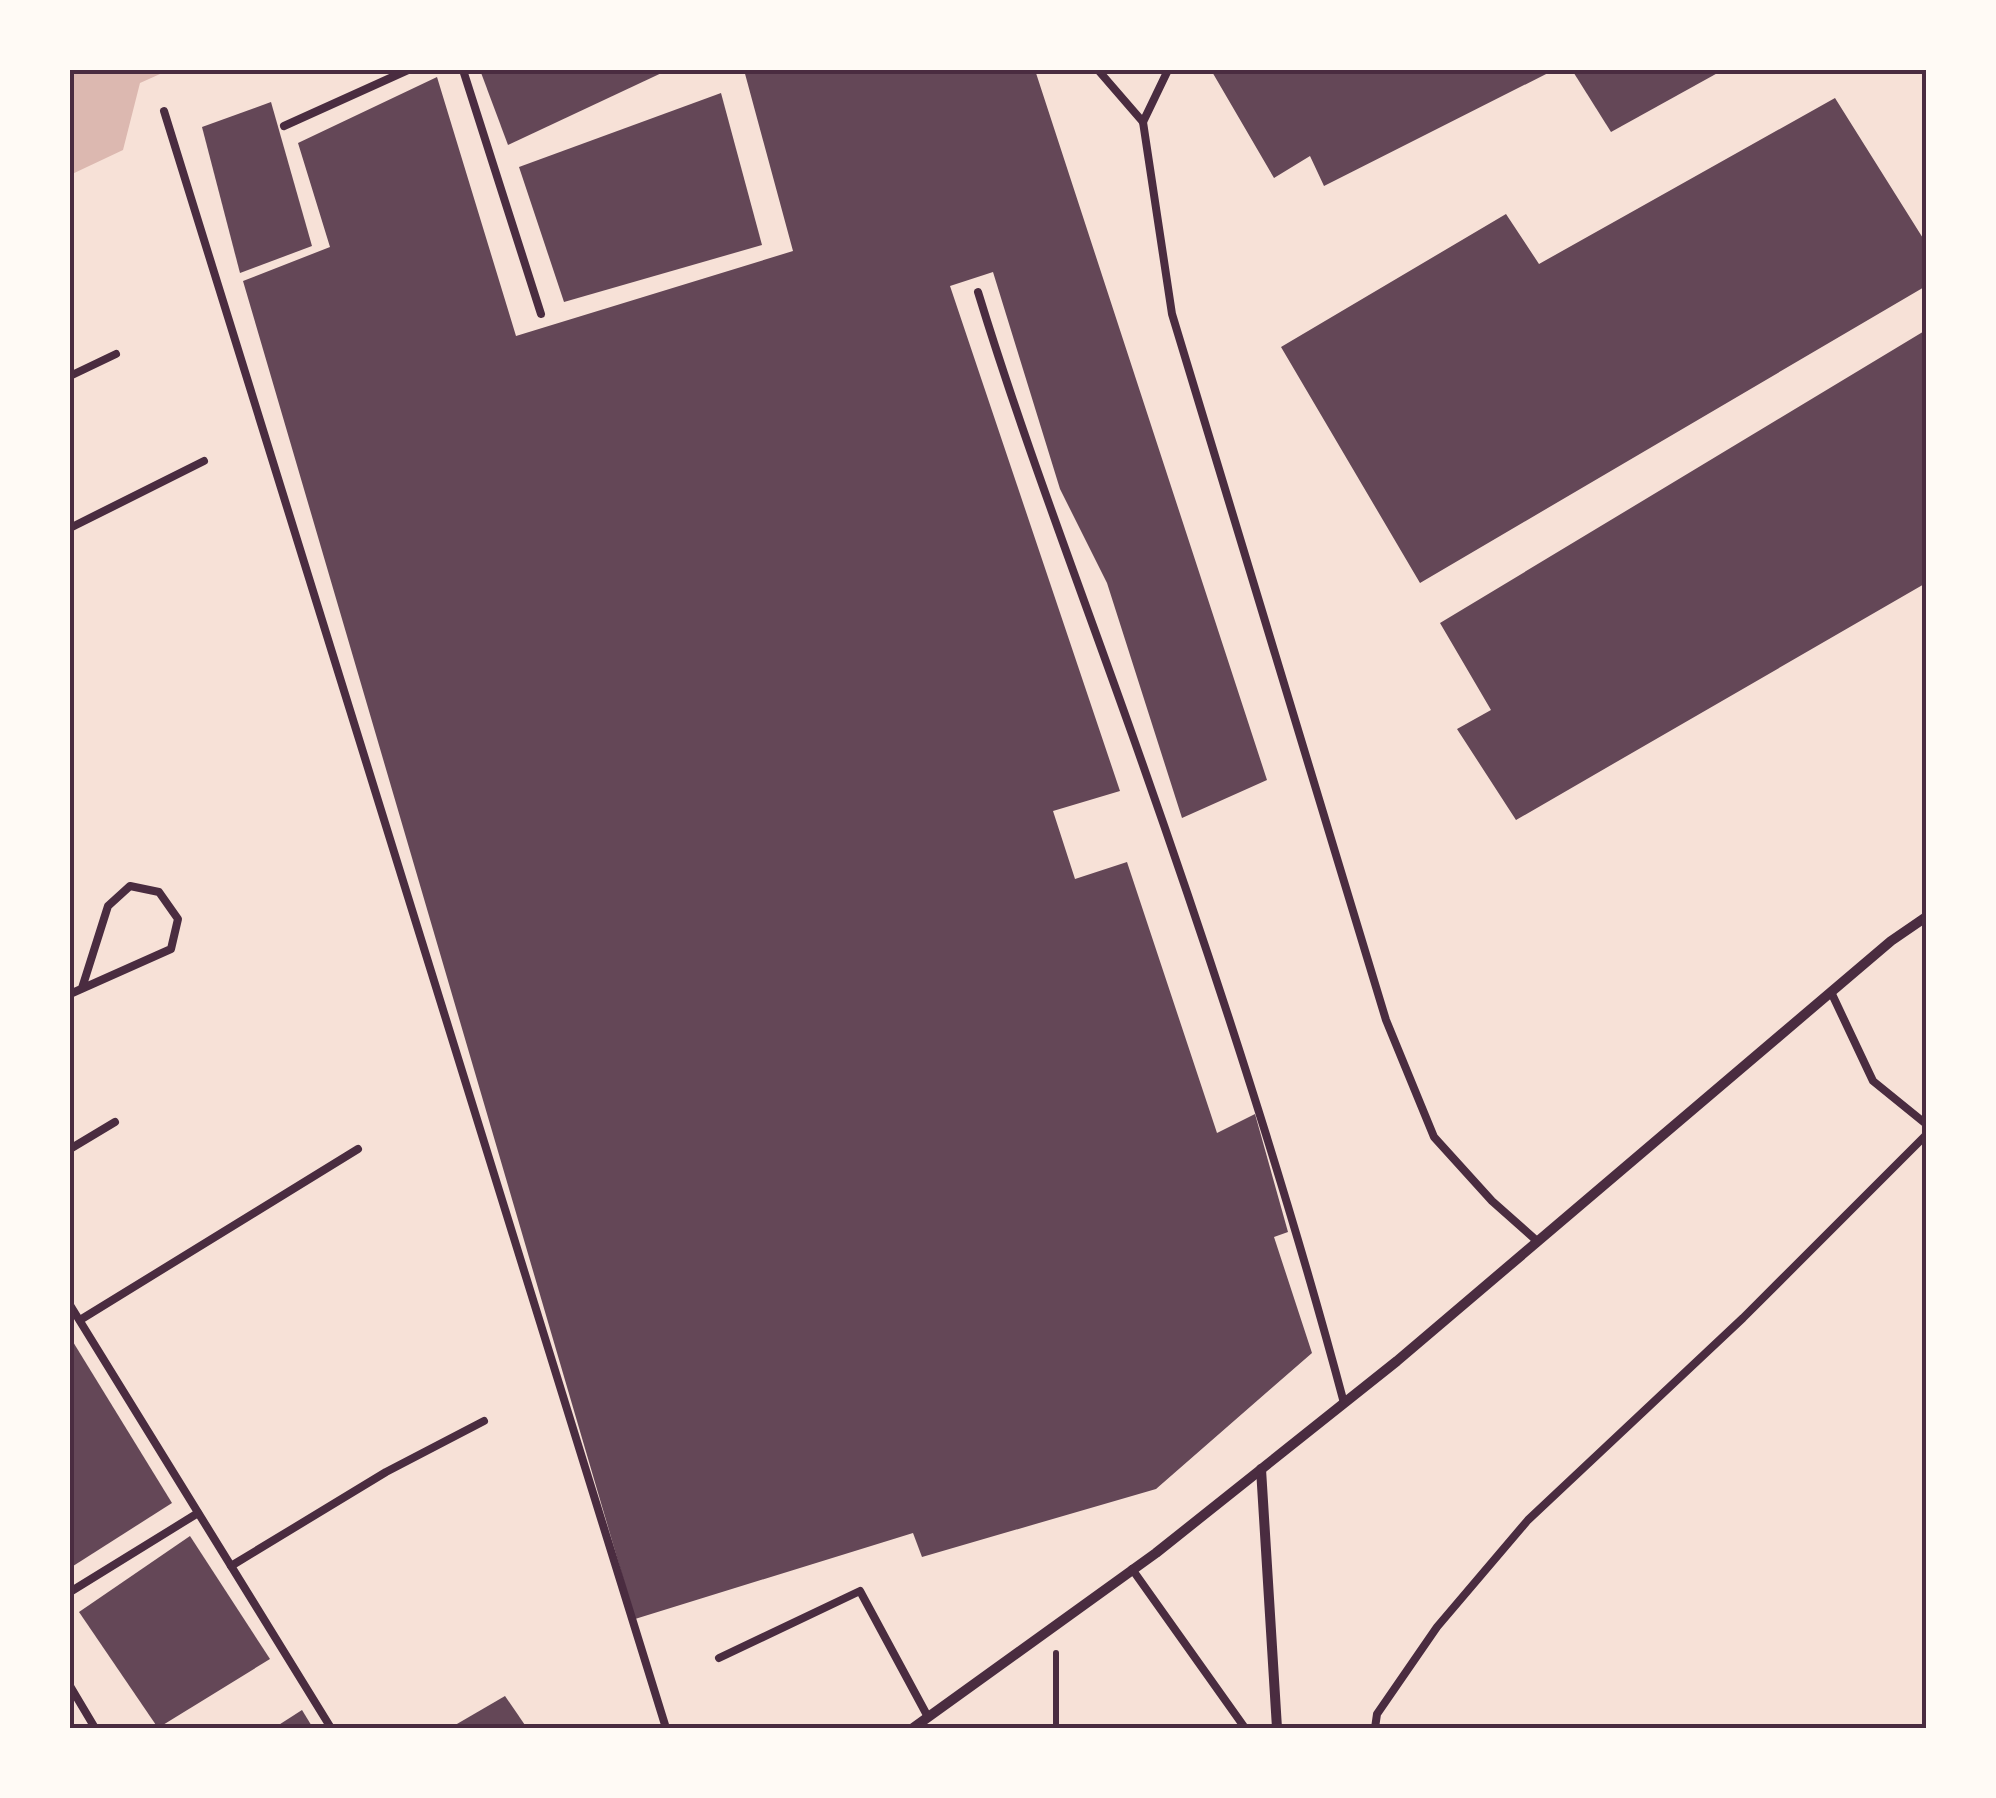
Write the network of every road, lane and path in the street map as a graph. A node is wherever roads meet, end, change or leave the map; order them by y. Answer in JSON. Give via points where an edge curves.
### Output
{"nodes":[{"id":1,"x":408,"y":70,"type":"edge"},
{"id":2,"x":463,"y":70,"type":"edge"},
{"id":3,"x":1098,"y":70,"type":"edge"},
{"id":4,"x":1168,"y":70,"type":"edge"},
{"id":5,"x":164,"y":112,"type":"dead end"},
{"id":6,"x":1143,"y":122,"type":"junction"},
{"id":7,"x":284,"y":126,"type":"dead end"},
{"id":8,"x":978,"y":292,"type":"dead end"},
{"id":9,"x":540,"y":314,"type":"dead end"},
{"id":10,"x":116,"y":354,"type":"dead end"},
{"id":11,"x":70,"y":376,"type":"edge"},
{"id":12,"x":204,"y":461,"type":"dead end"},
{"id":13,"x":70,"y":528,"type":"edge"},
{"id":14,"x":1926,"y":917,"type":"edge"},
{"id":15,"x":82,"y":988,"type":"junction"},
{"id":16,"x":1830,"y":992,"type":"junction"},
{"id":17,"x":70,"y":994,"type":"edge"},
{"id":18,"x":115,"y":1122,"type":"dead end"},
{"id":19,"x":1926,"y":1124,"type":"edge"},
{"id":20,"x":1926,"y":1136,"type":"edge"},
{"id":21,"x":358,"y":1148,"type":"dead end"},
{"id":22,"x":70,"y":1149,"type":"edge"},
{"id":23,"x":1537,"y":1241,"type":"junction"},
{"id":24,"x":70,"y":1305,"type":"edge"},
{"id":25,"x":80,"y":1320,"type":"junction"},
{"id":26,"x":1344,"y":1403,"type":"junction"},
{"id":27,"x":484,"y":1421,"type":"dead end"},
{"id":28,"x":1260,"y":1469,"type":"junction"},
{"id":29,"x":198,"y":1513,"type":"junction"},
{"id":30,"x":231,"y":1566,"type":"junction"},
{"id":31,"x":1132,"y":1570,"type":"junction"},
{"id":32,"x":70,"y":1592,"type":"edge"},
{"id":33,"x":1053,"y":1626,"type":"junction"},
{"id":34,"x":719,"y":1658,"type":"dead end"},
{"id":35,"x":70,"y":1686,"type":"edge"},
{"id":36,"x":928,"y":1717,"type":"junction"},
{"id":37,"x":95,"y":1728,"type":"edge"},
{"id":38,"x":330,"y":1728,"type":"edge"},
{"id":39,"x":666,"y":1728,"type":"edge"},
{"id":40,"x":913,"y":1728,"type":"edge"},
{"id":41,"x":1056,"y":1728,"type":"edge"},
{"id":42,"x":1246,"y":1728,"type":"edge"},
{"id":43,"x":1276,"y":1728,"type":"edge"},
{"id":44,"x":1374,"y":1728,"type":"edge"}],
"edges":[{"from":1,"to":7,"type":"lane"},
{"from":2,"to":9,"type":"lane"},
{"from":3,"to":6,"type":"lane"},
{"from":4,"to":6,"type":"lane"},
{"from":5,"to":39,"type":"lane"},
{"from":6,"to":23,"type":"lane","via":[[1172,314],[1386,1020],[1434,1137]]},
{"from":8,"to":26,"type":"lane","via":[[1294,1216]]},
{"from":10,"to":11,"type":"lane"},
{"from":12,"to":13,"type":"lane"},
{"from":14,"to":16,"type":"street"},
{"from":15,"to":15,"type":"lane","via":[[108,906],[130,886],[159,892],[178,919],[172,949]]},
{"from":15,"to":17,"type":"lane"},
{"from":16,"to":19,"type":"lane","via":[[1873,1081]]},
{"from":16,"to":23,"type":"street"},
{"from":18,"to":22,"type":"lane"},
{"from":20,"to":44,"type":"lane","via":[[1528,1520],[1437,1627]]},
{"from":21,"to":25,"type":"lane"},
{"from":23,"to":26,"type":"street"},
{"from":24,"to":25,"type":"lane"},
{"from":25,"to":29,"type":"lane"},
{"from":26,"to":28,"type":"street"},
{"from":27,"to":30,"type":"lane"},
{"from":28,"to":31,"type":"street"},
{"from":28,"to":43,"type":"street"},
{"from":29,"to":30,"type":"lane"},
{"from":29,"to":32,"type":"lane"},
{"from":30,"to":38,"type":"lane"},
{"from":31,"to":33,"type":"street"},
{"from":31,"to":42,"type":"lane"},
{"from":33,"to":36,"type":"street"},
{"from":33,"to":41,"type":"path"},
{"from":34,"to":36,"type":"lane","via":[[860,1591]]},
{"from":35,"to":37,"type":"lane"},
{"from":36,"to":40,"type":"street"}]}
